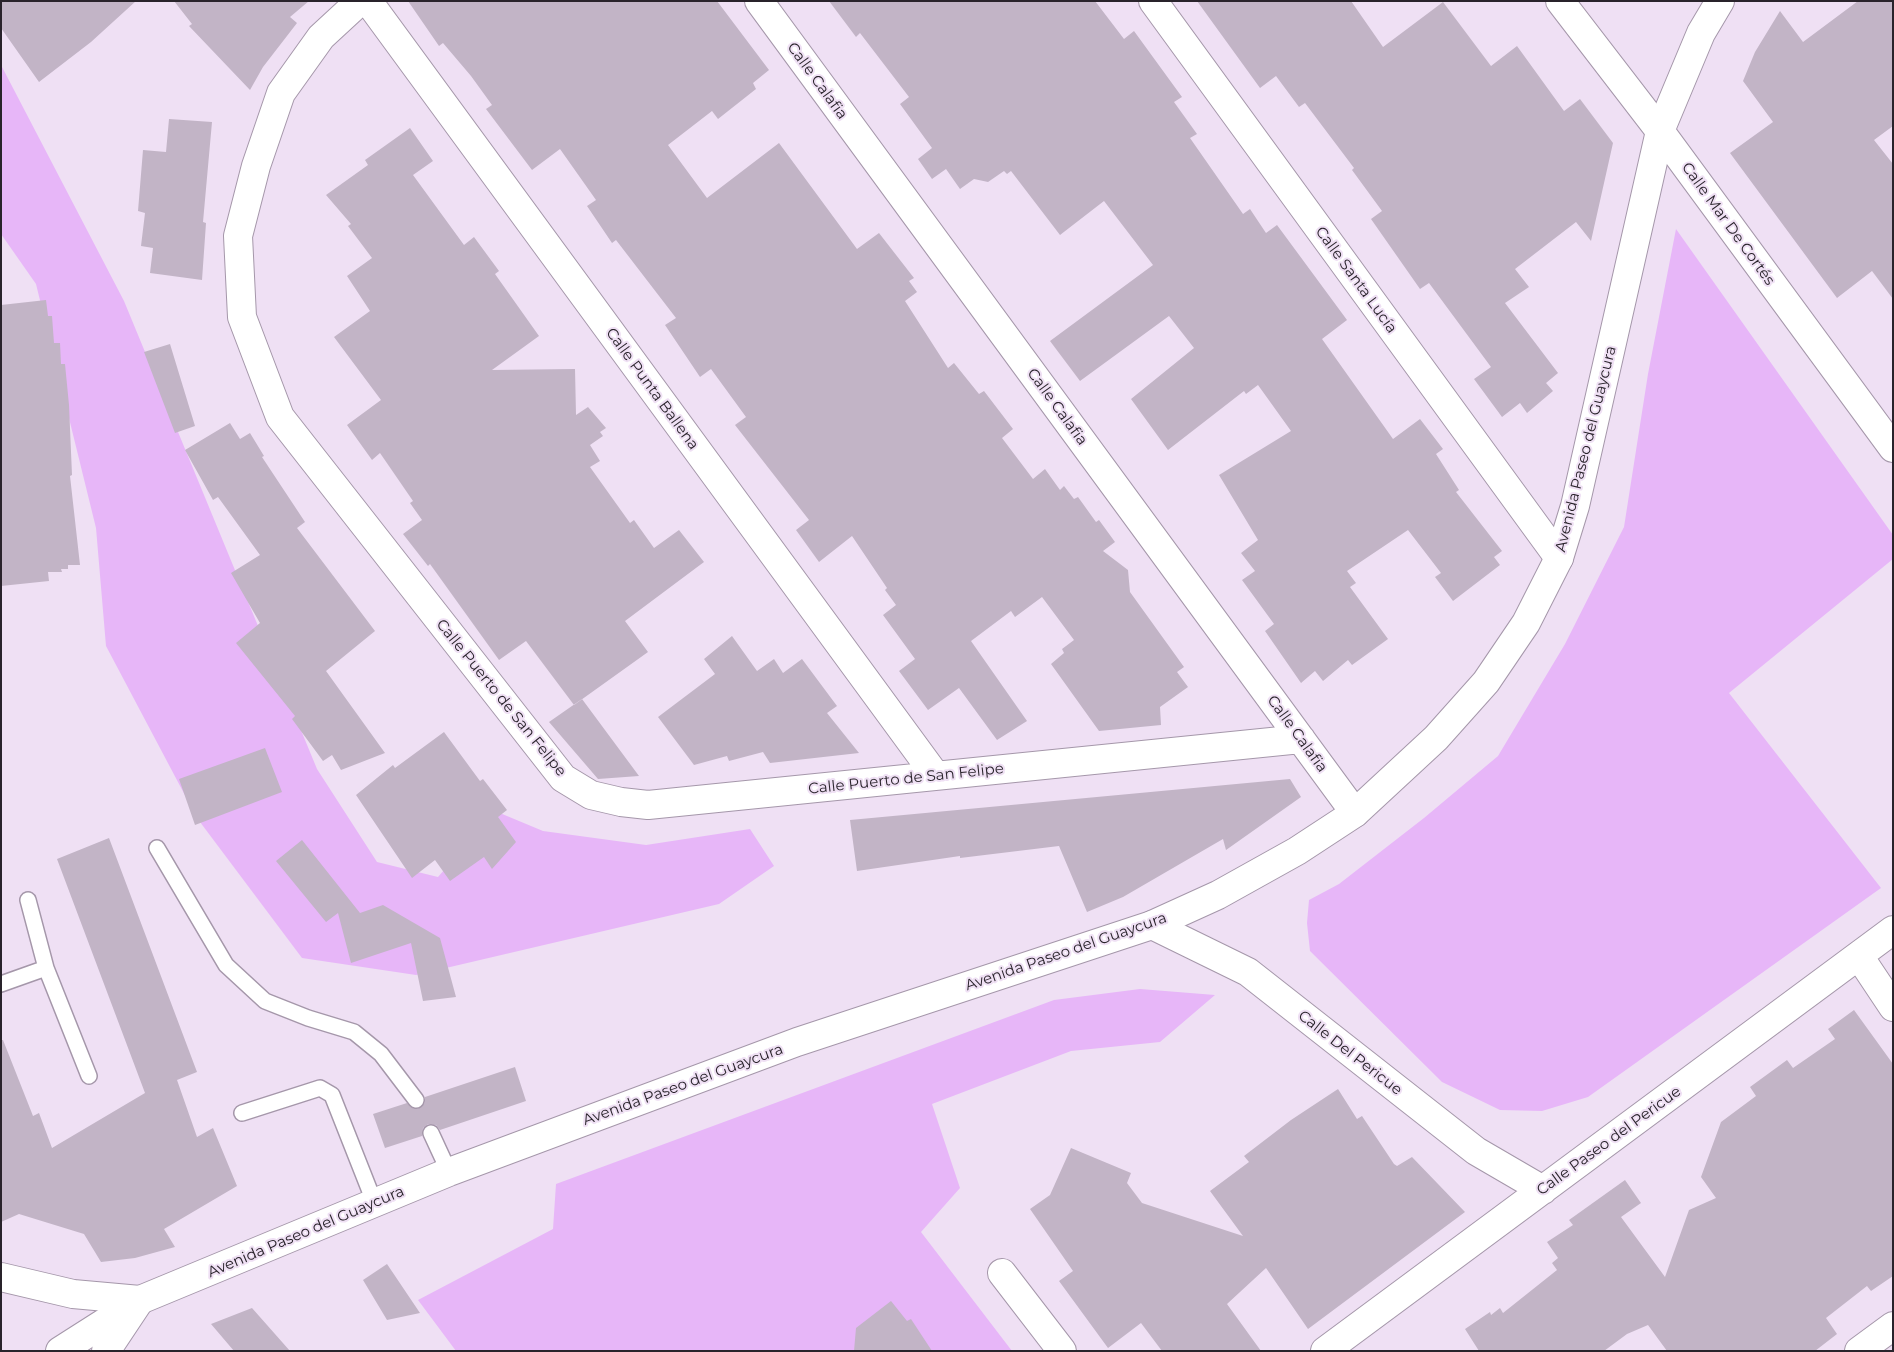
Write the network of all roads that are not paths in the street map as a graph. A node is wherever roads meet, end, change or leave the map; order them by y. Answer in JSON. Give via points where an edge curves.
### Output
{"nodes":[{"id":1,"x":360,"y":1,"type":"edge"},
{"id":2,"x":368,"y":1,"type":"edge"},
{"id":3,"x":759,"y":1,"type":"edge"},
{"id":4,"x":1153,"y":1,"type":"edge"},
{"id":5,"x":1560,"y":1,"type":"edge"},
{"id":6,"x":1720,"y":1,"type":"edge"},
{"id":7,"x":1660,"y":131,"type":"junction"},
{"id":8,"x":1893,"y":448,"type":"edge"},
{"id":9,"x":1559,"y":558,"type":"junction"},
{"id":10,"x":1301,"y":739,"type":"junction"},
{"id":11,"x":936,"y":776,"type":"junction"},
{"id":12,"x":1355,"y":813,"type":"junction"},
{"id":13,"x":157,"y":848,"type":"dead end"},
{"id":14,"x":28,"y":900,"type":"dead end"},
{"id":15,"x":1152,"y":925,"type":"junction"},
{"id":16,"x":1893,"y":930,"type":"edge"},
{"id":17,"x":1859,"y":956,"type":"junction"},
{"id":18,"x":46,"y":968,"type":"junction"},
{"id":19,"x":1,"y":984,"type":"edge"},
{"id":20,"x":1893,"y":1007,"type":"edge"},
{"id":21,"x":89,"y":1076,"type":"dead end"},
{"id":22,"x":416,"y":1100,"type":"dead end"},
{"id":23,"x":242,"y":1112,"type":"dead end"},
{"id":24,"x":431,"y":1133,"type":"dead end"},
{"id":25,"x":449,"y":1172,"type":"junction"},
{"id":26,"x":1543,"y":1190,"type":"junction"},
{"id":27,"x":375,"y":1204,"type":"junction"},
{"id":28,"x":1002,"y":1272,"type":"dead end"},
{"id":29,"x":1,"y":1277,"type":"edge"},
{"id":30,"x":140,"y":1300,"type":"junction"},
{"id":31,"x":1893,"y":1326,"type":"edge"},
{"id":32,"x":60,"y":1351,"type":"edge"},
{"id":33,"x":106,"y":1351,"type":"edge"},
{"id":34,"x":1062,"y":1351,"type":"edge"},
{"id":35,"x":1325,"y":1351,"type":"edge"},
{"id":36,"x":1859,"y":1351,"type":"edge"}],
"edges":[{"from":1,"to":11,"type":"street","name":"Calle Puerto de San Felipe","via":[[321,37],[281,93],[256,166],[238,236],[242,317],[280,417],[544,756],[563,778],[591,795],[648,805]]},
{"from":2,"to":11,"type":"street","name":"Calle Punta Ballena"},
{"from":3,"to":10,"type":"street","name":"Calle Calafia"},
{"from":4,"to":9,"type":"street","name":"Calle Santa Lucía"},
{"from":5,"to":7,"type":"street","name":"Calle Mar De Cortés"},
{"from":6,"to":7,"type":"street","name":"Avenida Paseo del Guaycura","via":[[1701,33]]},
{"from":7,"to":8,"type":"street","name":"Calle Mar De Cortés"},
{"from":7,"to":9,"type":"street","name":"Avenida Paseo del Guaycura","via":[[1575,506]]},
{"from":9,"to":12,"type":"street","name":"Avenida Paseo del Guaycura","via":[[1526,623],[1486,682],[1436,738]]},
{"from":10,"to":11,"type":"street","name":"Calle Puerto de San Felipe"},
{"from":10,"to":12,"type":"street","name":"Calle Calafia"},
{"from":12,"to":15,"type":"street","name":"Avenida Paseo del Guaycura","via":[[1297,852]]},
{"from":13,"to":22,"type":"lane","via":[[226,965],[265,1000],[354,1032],[381,1054]]},
{"from":14,"to":18,"type":"lane"},
{"from":15,"to":25,"type":"street","name":"Avenida Paseo del Guaycura","via":[[798,1042]]},
{"from":15,"to":26,"type":"street","name":"Calle Del Pericue","via":[[1248,972],[1476,1151]]},
{"from":16,"to":17,"type":"street","name":"Calle Paseo del Pericue"},
{"from":17,"to":20,"type":"street"},
{"from":17,"to":26,"type":"street","name":"Calle Paseo del Pericue"},
{"from":18,"to":19,"type":"lane"},
{"from":18,"to":21,"type":"lane"},
{"from":23,"to":27,"type":"lane","via":[[320,1088],[332,1095]]},
{"from":24,"to":25,"type":"lane"},
{"from":25,"to":27,"type":"street","name":"Avenida Paseo del Guaycura"},
{"from":26,"to":35,"type":"street","name":"Calle Paseo del Pericue"},
{"from":27,"to":30,"type":"street","name":"Avenida Paseo del Guaycura"},
{"from":28,"to":34,"type":"street"},
{"from":29,"to":30,"type":"street","via":[[73,1294]]},
{"from":30,"to":32,"type":"street","name":"Avenida Paseo del Guaycura"},
{"from":30,"to":33,"type":"street"},
{"from":31,"to":36,"type":"street"}]}
